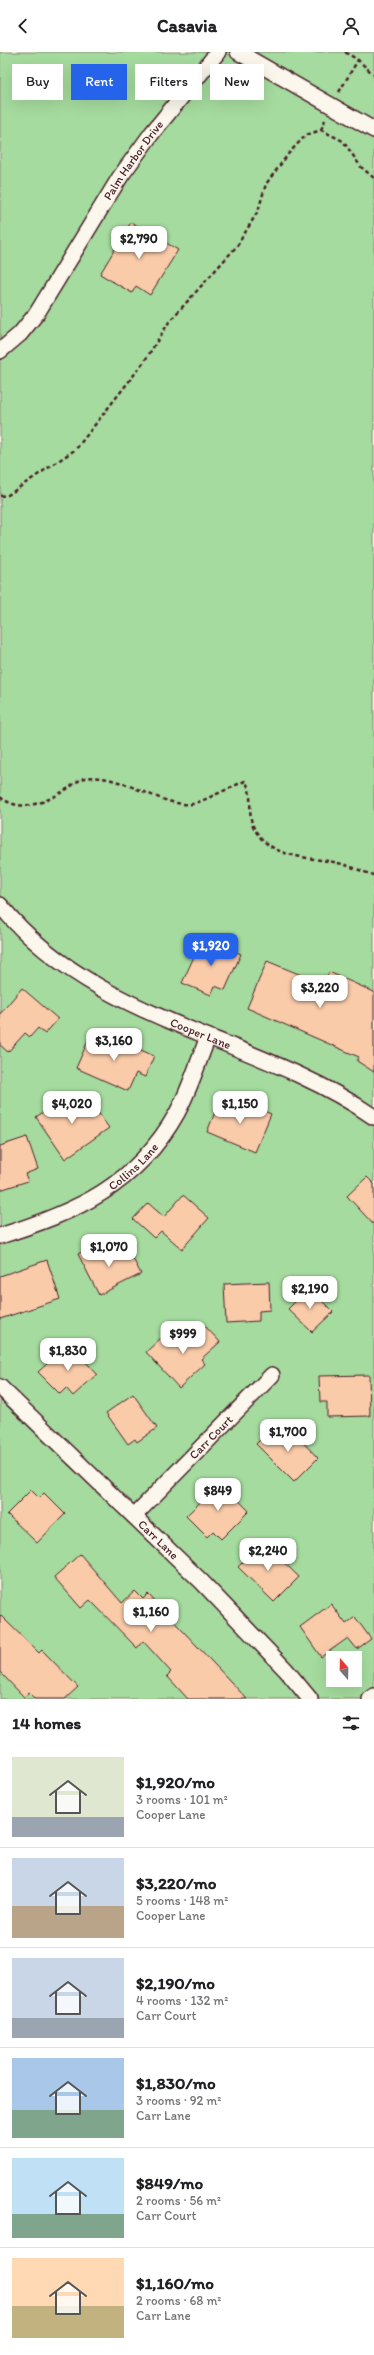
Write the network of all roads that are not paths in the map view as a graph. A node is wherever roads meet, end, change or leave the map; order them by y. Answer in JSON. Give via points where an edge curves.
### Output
{"nodes":[{"id":1,"x":218,"y":52,"type":"edge"},
{"id":2,"x":238,"y":52,"type":"edge"},
{"id":3,"x":374,"y":130,"type":"edge"},
{"id":4,"x":0,"y":351,"type":"edge"},
{"id":5,"x":2,"y":913,"type":"edge"},
{"id":6,"x":208,"y":1037,"type":"junction"},
{"id":7,"x":374,"y":1117,"type":"edge"},
{"id":8,"x":0,"y":1236,"type":"edge"},
{"id":9,"x":272,"y":1375,"type":"dead end"},
{"id":10,"x":0,"y":1387,"type":"edge"},
{"id":11,"x":134,"y":1516,"type":"junction"},
{"id":12,"x":374,"y":1696,"type":"edge"},
{"id":13,"x":310,"y":1699,"type":"edge"},
{"id":14,"x":370,"y":1699,"type":"edge"}],
"edges":[{"from":1,"to":4,"type":"street","name":"Palm Harbor Drive","via":[[120,177],[37,313],[20,334]]},
{"from":2,"to":3,"type":"street"},
{"from":5,"to":6,"type":"street","name":"Cooper Lane","via":[[42,950],[86,981],[134,1006]]},
{"from":6,"to":7,"type":"street","name":"Cooper Lane","via":[[320,1086]]},
{"from":6,"to":8,"type":"street","name":"Collins Lane","via":[[177,1112],[151,1150],[126,1176],[107,1191],[75,1209]]},
{"from":9,"to":11,"type":"street","name":"Carr Court"},
{"from":10,"to":11,"type":"street","name":"Carr Lane"},
{"from":11,"to":13,"type":"street","name":"Carr Lane","via":[[240,1620]]},
{"from":12,"to":14,"type":"street"}]}
